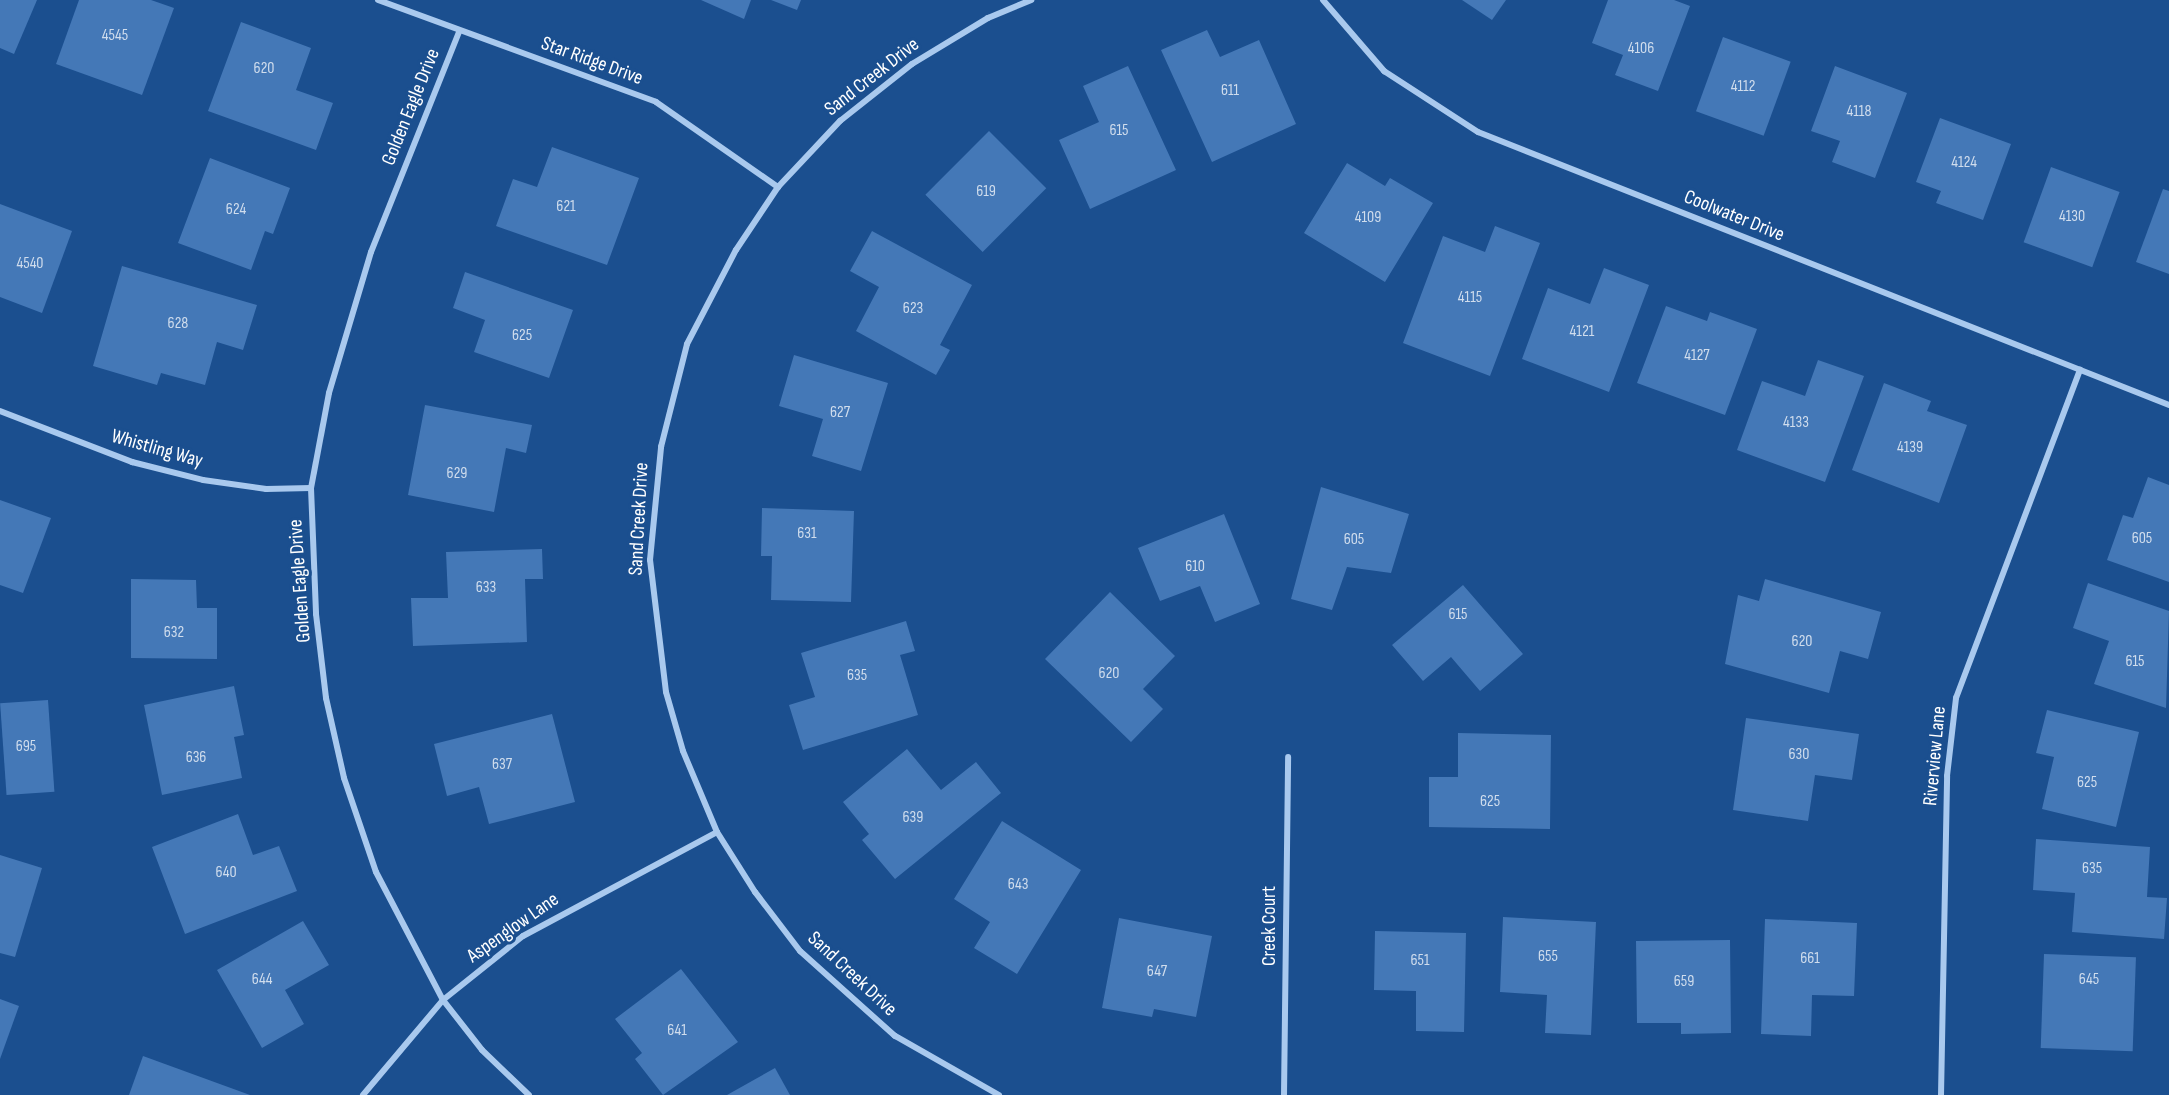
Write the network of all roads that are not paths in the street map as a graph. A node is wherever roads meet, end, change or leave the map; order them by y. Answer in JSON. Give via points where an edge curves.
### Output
{"nodes":[{"id":1,"x":378,"y":0,"type":"edge"},
{"id":2,"x":1031,"y":0,"type":"edge"},
{"id":3,"x":1323,"y":0,"type":"edge"},
{"id":4,"x":459,"y":32,"type":"junction"},
{"id":5,"x":778,"y":187,"type":"junction"},
{"id":6,"x":2080,"y":370,"type":"junction"},
{"id":7,"x":2169,"y":405,"type":"edge"},
{"id":8,"x":0,"y":411,"type":"edge"},
{"id":9,"x":311,"y":488,"type":"junction"},
{"id":10,"x":1288,"y":758,"type":"dead end"},
{"id":11,"x":717,"y":832,"type":"junction"},
{"id":12,"x":443,"y":999,"type":"junction"},
{"id":13,"x":363,"y":1095,"type":"edge"},
{"id":14,"x":530,"y":1095,"type":"edge"},
{"id":15,"x":999,"y":1095,"type":"edge"},
{"id":16,"x":1284,"y":1095,"type":"edge"},
{"id":17,"x":1941,"y":1095,"type":"edge"}],
"edges":[{"from":1,"to":4,"type":"street","name":"Star Ridge Drive"},
{"from":2,"to":5,"type":"street","name":"Sand Creek Drive","via":[[988,18],[912,64],[840,121]]},
{"from":3,"to":6,"type":"street","name":"Coolwater Drive","via":[[1384,71],[1478,132]]},
{"from":4,"to":5,"type":"street","name":"Star Ridge Drive","via":[[656,102]]},
{"from":4,"to":9,"type":"street","name":"Golden Eagle Drive","via":[[350,314]]},
{"from":5,"to":11,"type":"street","name":"Sand Creek Drive","via":[[736,250],[687,344],[672,392],[653,500],[650,560],[666,692]]},
{"from":6,"to":7,"type":"street","name":"Coolwater Drive"},
{"from":6,"to":17,"type":"street","name":"Riverview Lane","via":[[1966,658],[1956,698],[1947,776]]},
{"from":8,"to":9,"type":"street","name":"Whistling Way","via":[[132,462],[203,480]]},
{"from":9,"to":12,"type":"street","name":"Golden Eagle Drive","via":[[320,645],[344,778],[376,872]]},
{"from":10,"to":16,"type":"street","name":"Creek Court"},
{"from":11,"to":12,"type":"street","name":"Aspenglow Lane","via":[[620,879],[523,936]]},
{"from":11,"to":15,"type":"street","name":"Sand Creek Drive","via":[[800,951],[895,1036]]},
{"from":12,"to":13,"type":"street","name":"Aspenglow Lane"},
{"from":12,"to":14,"type":"street","name":"Golden Eagle Drive","via":[[482,1050]]}]}
